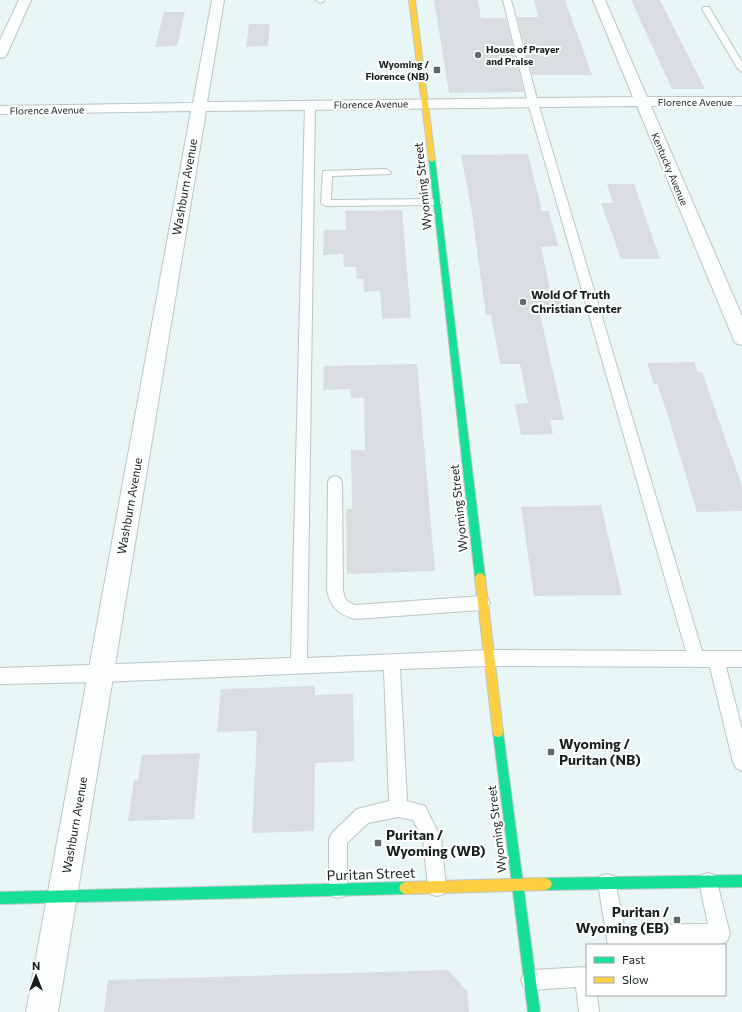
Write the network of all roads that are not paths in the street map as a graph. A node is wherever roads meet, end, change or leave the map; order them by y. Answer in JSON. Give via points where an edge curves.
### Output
{"nodes":[{"id":1,"x":25,"y":0,"type":"edge"},
{"id":2,"x":218,"y":0,"type":"edge"},
{"id":3,"x":412,"y":0,"type":"edge"},
{"id":4,"x":507,"y":0,"type":"edge"},
{"id":5,"x":598,"y":0,"type":"edge"},
{"id":6,"x":706,"y":9,"type":"dead end"},
{"id":7,"x":0,"y":54,"type":"edge"},
{"id":8,"x":742,"y":69,"type":"edge"},
{"id":9,"x":642,"y":102,"type":"junction"},
{"id":10,"x":742,"y":102,"type":"edge"},
{"id":11,"x":426,"y":103,"type":"junction"},
{"id":12,"x":533,"y":103,"type":"junction"},
{"id":13,"x":310,"y":105,"type":"junction"},
{"id":14,"x":199,"y":107,"type":"junction"},
{"id":15,"x":0,"y":110,"type":"edge"},
{"id":16,"x":386,"y":172,"type":"dead end"},
{"id":17,"x":437,"y":202,"type":"junction"},
{"id":18,"x":742,"y":338,"type":"edge"},
{"id":19,"x":335,"y":482,"type":"dead end"},
{"id":20,"x":482,"y":603,"type":"junction"},
{"id":21,"x":488,"y":658,"type":"junction"},
{"id":22,"x":696,"y":659,"type":"junction"},
{"id":23,"x":716,"y":659,"type":"junction"},
{"id":24,"x":742,"y":659,"type":"edge"},
{"id":25,"x":392,"y":662,"type":"junction"},
{"id":26,"x":299,"y":666,"type":"junction"},
{"id":27,"x":101,"y":674,"type":"junction"},
{"id":28,"x":0,"y":676,"type":"edge"},
{"id":29,"x":742,"y":762,"type":"edge"},
{"id":30,"x":398,"y":808,"type":"junction"},
{"id":31,"x":742,"y":881,"type":"edge"},
{"id":32,"x":708,"y":882,"type":"junction"},
{"id":33,"x":607,"y":883,"type":"junction"},
{"id":34,"x":516,"y":885,"type":"junction"},
{"id":35,"x":437,"y":887,"type":"junction"},
{"id":36,"x":338,"y":889,"type":"junction"},
{"id":37,"x":62,"y":896,"type":"junction"},
{"id":38,"x":0,"y":898,"type":"edge"},
{"id":39,"x":617,"y":940,"type":"edge"},
{"id":40,"x":696,"y":940,"type":"edge"},
{"id":41,"x":585,"y":977,"type":"edge"},
{"id":42,"x":531,"y":980,"type":"junction"},
{"id":43,"x":587,"y":996,"type":"edge"},
{"id":44,"x":42,"y":1012,"type":"edge"},
{"id":45,"x":534,"y":1012,"type":"edge"},
{"id":46,"x":589,"y":1012,"type":"edge"}],
"edges":[{"from":1,"to":7,"type":"street"},
{"from":2,"to":14,"type":"street","name":"Washburn Avenue"},
{"from":3,"to":11,"type":"street","name":"Wyoming Street"},
{"from":4,"to":12,"type":"lane"},
{"from":5,"to":9,"type":"street","name":"Kentucky Avenue"},
{"from":6,"to":8,"type":"lane"},
{"from":9,"to":10,"type":"street","name":"Florence Avenue"},
{"from":9,"to":12,"type":"street","name":"Florence Avenue"},
{"from":9,"to":18,"type":"street","name":"Kentucky Avenue"},
{"from":11,"to":12,"type":"street","name":"Florence Avenue"},
{"from":11,"to":13,"type":"street","name":"Florence Avenue"},
{"from":11,"to":17,"type":"street","name":"Wyoming Street"},
{"from":12,"to":22,"type":"lane"},
{"from":13,"to":14,"type":"street","name":"Florence Avenue"},
{"from":13,"to":26,"type":"lane"},
{"from":14,"to":15,"type":"street","name":"Florence Avenue"},
{"from":14,"to":27,"type":"street","name":"Washburn Avenue"},
{"from":16,"to":17,"type":"lane","via":[[327,173],[326,203]]},
{"from":17,"to":20,"type":"street","name":"Wyoming Street"},
{"from":19,"to":20,"type":"lane","via":[[336,601],[344,609],[355,612]]},
{"from":20,"to":21,"type":"street","name":"Wyoming Street"},
{"from":21,"to":22,"type":"lane"},
{"from":21,"to":25,"type":"lane"},
{"from":21,"to":34,"type":"street","name":"Wyoming Street"},
{"from":22,"to":23,"type":"lane"},
{"from":23,"to":24,"type":"lane"},
{"from":23,"to":29,"type":"lane"},
{"from":25,"to":26,"type":"lane"},
{"from":25,"to":30,"type":"lane"},
{"from":26,"to":27,"type":"lane"},
{"from":27,"to":28,"type":"lane"},
{"from":27,"to":37,"type":"street","name":"Washburn Avenue"},
{"from":30,"to":35,"type":"lane","via":[[419,812],[432,838]]},
{"from":30,"to":36,"type":"lane","via":[[363,815],[338,839]]},
{"from":31,"to":32,"type":"street","name":"Puritan Street"},
{"from":32,"to":33,"type":"street","name":"Puritan Street"},
{"from":32,"to":40,"type":"lane","via":[[720,934]]},
{"from":33,"to":34,"type":"street","name":"Puritan Street"},
{"from":33,"to":39,"type":"lane"},
{"from":34,"to":35,"type":"street","name":"Puritan Street"},
{"from":34,"to":42,"type":"street","name":"Wyoming Street"},
{"from":35,"to":36,"type":"street","name":"Puritan Street"},
{"from":36,"to":37,"type":"street","name":"Puritan Street"},
{"from":37,"to":38,"type":"street","name":"Puritan Street"},
{"from":37,"to":44,"type":"street","name":"Washburn Avenue"},
{"from":39,"to":40,"type":"lane"},
{"from":41,"to":42,"type":"lane"},
{"from":42,"to":45,"type":"street","name":"Wyoming Street"},
{"from":43,"to":46,"type":"lane"}]}
